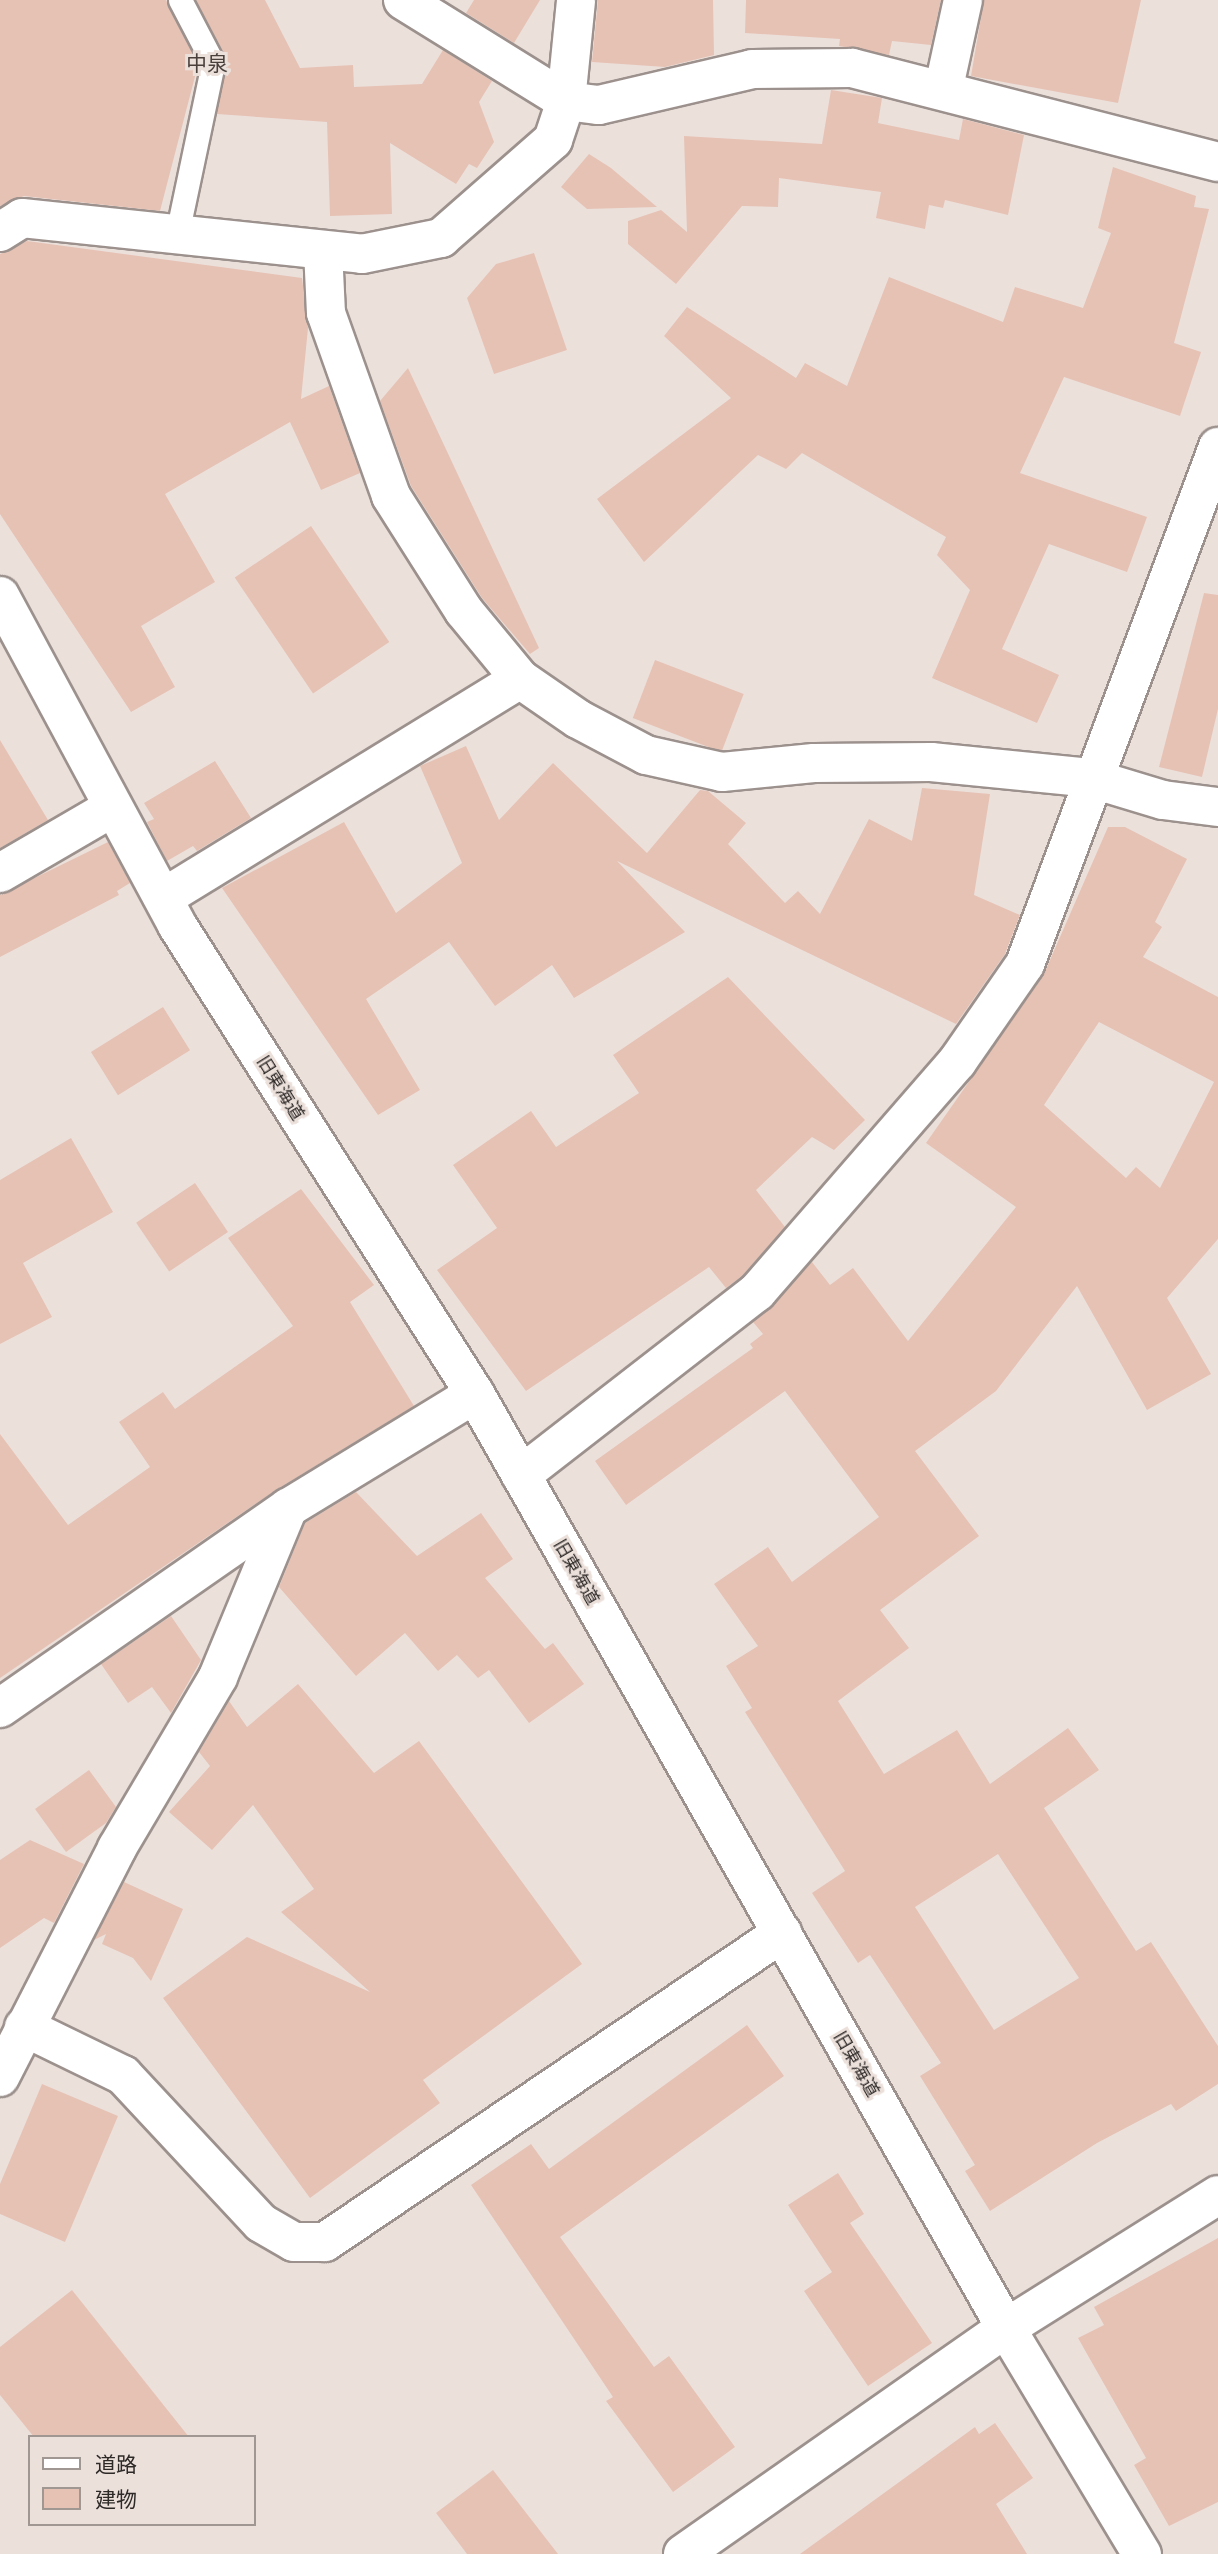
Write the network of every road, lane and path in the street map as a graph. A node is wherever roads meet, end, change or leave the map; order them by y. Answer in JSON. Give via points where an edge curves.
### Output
{"nodes":[{"id":1,"x":180,"y":0,"type":"edge"},
{"id":2,"x":403,"y":0,"type":"edge"},
{"id":3,"x":576,"y":0,"type":"edge"},
{"id":4,"x":962,"y":0,"type":"edge"},
{"id":5,"x":944,"y":87,"type":"junction"},
{"id":6,"x":566,"y":101,"type":"junction"},
{"id":7,"x":1218,"y":162,"type":"edge"},
{"id":8,"x":0,"y":232,"type":"edge"},
{"id":9,"x":177,"y":234,"type":"junction"},
{"id":10,"x":323,"y":250,"type":"junction"},
{"id":11,"x":1218,"y":447,"type":"edge"},
{"id":12,"x":4,"y":614,"type":"edge"},
{"id":13,"x":520,"y":679,"type":"junction"},
{"id":14,"x":1090,"y":778,"type":"junction"},
{"id":15,"x":1218,"y":807,"type":"edge"},
{"id":16,"x":110,"y":809,"type":"junction"},
{"id":17,"x":0,"y":873,"type":"edge"},
{"id":18,"x":166,"y":896,"type":"junction"},
{"id":19,"x":475,"y":1394,"type":"junction"},
{"id":20,"x":521,"y":1475,"type":"junction"},
{"id":21,"x":288,"y":1508,"type":"junction"},
{"id":22,"x":0,"y":1708,"type":"edge"},
{"id":23,"x":782,"y":1933,"type":"junction"},
{"id":24,"x":24,"y":2027,"type":"junction"},
{"id":25,"x":0,"y":2077,"type":"edge"},
{"id":26,"x":1218,"y":2195,"type":"edge"},
{"id":27,"x":1006,"y":2329,"type":"junction"},
{"id":28,"x":683,"y":2554,"type":"edge"},
{"id":29,"x":1142,"y":2554,"type":"edge"}],
"edges":[{"from":1,"to":9,"type":"lane","via":[[212,64]]},
{"from":2,"to":6,"type":"street"},
{"from":3,"to":6,"type":"street"},
{"from":4,"to":5,"type":"street"},
{"from":5,"to":6,"type":"street","via":[[852,68],[752,69],[599,105]]},
{"from":5,"to":7,"type":"street"},
{"from":6,"to":10,"type":"street","via":[[553,139],[441,238],[362,254]]},
{"from":8,"to":9,"type":"street","via":[[22,218]]},
{"from":9,"to":10,"type":"street"},
{"from":10,"to":13,"type":"street","via":[[329,325],[391,496],[464,611]]},
{"from":11,"to":14,"type":"street"},
{"from":12,"to":16,"type":"street","name":"旧東海道"},
{"from":13,"to":14,"type":"street","via":[[646,755],[722,772],[814,763],[931,762]]},
{"from":13,"to":18,"type":"street"},
{"from":14,"to":15,"type":"street","via":[[1163,800]]},
{"from":14,"to":20,"type":"street","via":[[1025,964],[957,1062],[757,1292]]},
{"from":16,"to":17,"type":"street"},
{"from":16,"to":18,"type":"street","name":"旧東海道"},
{"from":18,"to":19,"type":"street","name":"旧東海道","via":[[177,925]]},
{"from":19,"to":20,"type":"street","name":"旧東海道"},
{"from":19,"to":21,"type":"street"},
{"from":20,"to":23,"type":"street","name":"旧東海道"},
{"from":21,"to":22,"type":"street"},
{"from":21,"to":24,"type":"street","via":[[218,1677],[117,1848]]},
{"from":23,"to":24,"type":"street","via":[[325,2242],[294,2242],[261,2223],[123,2075]]},
{"from":23,"to":27,"type":"street","name":"旧東海道"},
{"from":24,"to":25,"type":"street"},
{"from":26,"to":27,"type":"street"},
{"from":27,"to":28,"type":"street"},
{"from":27,"to":29,"type":"street","name":"旧東海道"}]}
